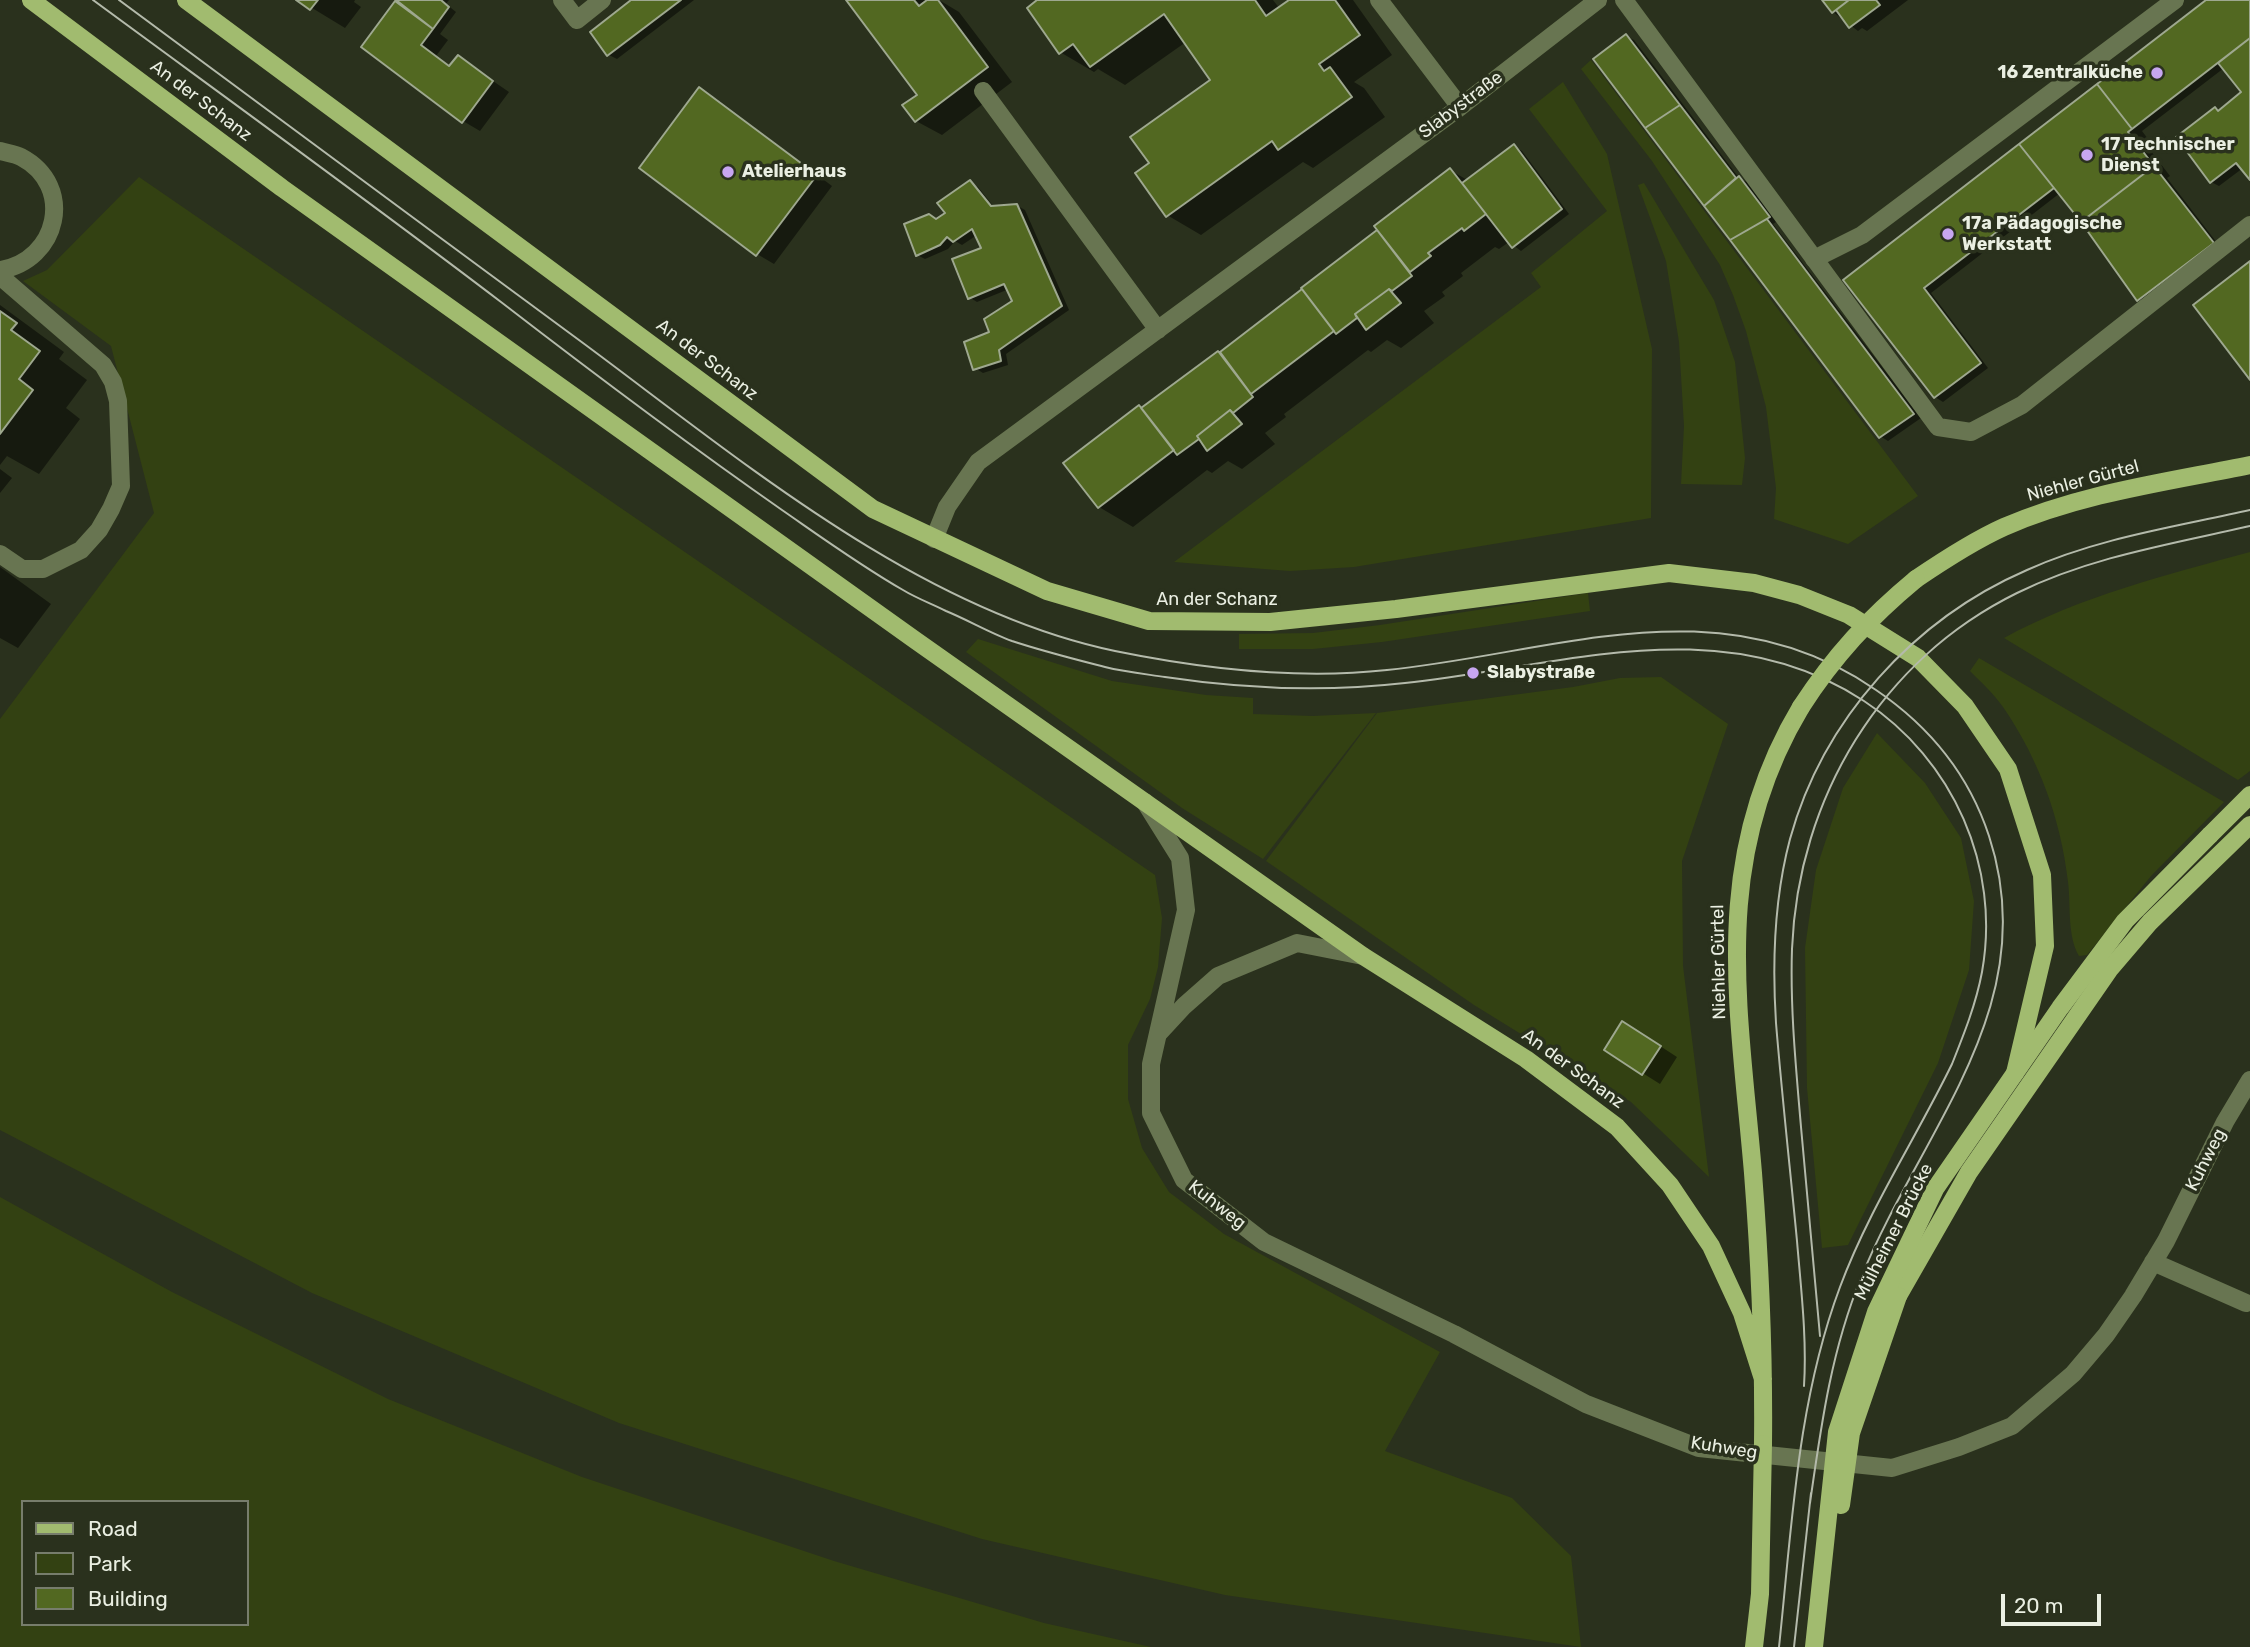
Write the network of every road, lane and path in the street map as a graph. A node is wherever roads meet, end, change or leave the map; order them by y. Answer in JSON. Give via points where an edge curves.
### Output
{"nodes":[{"id":1,"x":31,"y":0,"type":"edge"},
{"id":2,"x":186,"y":0,"type":"edge"},
{"id":3,"x":562,"y":0,"type":"edge"},
{"id":4,"x":602,"y":0,"type":"edge"},
{"id":5,"x":1379,"y":0,"type":"edge"},
{"id":6,"x":1598,"y":0,"type":"edge"},
{"id":7,"x":1624,"y":0,"type":"edge"},
{"id":8,"x":2175,"y":0,"type":"edge"},
{"id":9,"x":983,"y":92,"type":"dead end"},
{"id":10,"x":1460,"y":107,"type":"junction"},
{"id":11,"x":0,"y":151,"type":"edge"},
{"id":12,"x":2250,"y":225,"type":"edge"},
{"id":13,"x":1814,"y":258,"type":"junction"},
{"id":14,"x":0,"y":270,"type":"edge"},
{"id":15,"x":0,"y":276,"type":"edge"},
{"id":16,"x":1158,"y":330,"type":"junction"},
{"id":17,"x":2250,"y":465,"type":"edge"},
{"id":18,"x":934,"y":539,"type":"junction"},
{"id":19,"x":0,"y":554,"type":"edge"},
{"id":20,"x":2250,"y":795,"type":"edge"},
{"id":21,"x":1145,"y":802,"type":"junction"},
{"id":22,"x":2250,"y":825,"type":"edge"},
{"id":23,"x":1363,"y":956,"type":"junction"},
{"id":24,"x":1159,"y":1033,"type":"junction"},
{"id":25,"x":2015,"y":1073,"type":"junction"},
{"id":26,"x":2250,"y":1080,"type":"edge"},
{"id":27,"x":2153,"y":1262,"type":"junction"},
{"id":28,"x":2246,"y":1303,"type":"dead end"},
{"id":29,"x":1763,"y":1378,"type":"junction"},
{"id":30,"x":1754,"y":1647,"type":"edge"},
{"id":31,"x":1814,"y":1647,"type":"edge"},
{"id":32,"x":1824,"y":1647,"type":"edge"}],
"edges":[{"from":1,"to":21,"type":"main road","name":"An der Schanz","via":[[282,188]]},
{"from":2,"to":18,"type":"main road","name":"An der Schanz","via":[[873,509]]},
{"from":3,"to":4,"type":"street","via":[[577,20]]},
{"from":5,"to":10,"type":"street"},
{"from":6,"to":10,"type":"street","name":"Slabystraße"},
{"from":7,"to":13,"type":"street"},
{"from":8,"to":13,"type":"street","via":[[1862,235]]},
{"from":9,"to":16,"type":"street"},
{"from":10,"to":16,"type":"street","name":"Slabystraße"},
{"from":11,"to":14,"type":"street","via":[[37,168],[54,204],[53,224],[45,243],[32,258]]},
{"from":12,"to":13,"type":"street","via":[[2022,405],[1971,432],[1938,427]]},
{"from":15,"to":19,"type":"street","via":[[103,365],[113,382],[118,401],[121,486],[99,530],[81,550],[43,569],[22,569]]},
{"from":16,"to":18,"type":"street","name":"Slabystraße","via":[[978,462],[947,507]]},
{"from":17,"to":29,"type":"main road","name":"Niehler Gürtel","bridge":true,"via":[[2060,506],[1976,541],[1916,579],[1868,621],[1846,644],[1783,740],[1760,795],[1737,913]]},
{"from":18,"to":25,"type":"main road","name":"An der Schanz","via":[[1047,591],[1149,621],[1270,622],[1669,573],[1754,583],[1849,615],[1918,658],[1965,706],[2008,769],[2042,875],[2045,946]]},
{"from":20,"to":25,"type":"main road","name":"Mülheimer Brücke","bridge":true,"via":[[2125,921]]},
{"from":21,"to":23,"type":"main road","name":"An der Schanz"},
{"from":21,"to":24,"type":"street","name":"Kuhweg","via":[[1180,858],[1186,910]]},
{"from":22,"to":32,"type":"main road","name":"Mülheimer Brücke","bridge":true,"via":[[2150,922],[2109,970],[1969,1172],[1898,1296],[1851,1433]]},
{"from":23,"to":24,"type":"street","name":"Kuhweg","via":[[1297,943],[1218,976]]},
{"from":23,"to":29,"type":"main road","name":"An der Schanz","via":[[1526,1059],[1617,1127],[1670,1185],[1711,1246],[1742,1313]]},
{"from":24,"to":27,"type":"street","name":"Kuhweg","via":[[1151,1064],[1151,1114],[1178,1169],[1184,1180],[1264,1242],[1586,1404],[1699,1448],[1892,1468],[2012,1426],[2073,1374]]},
{"from":25,"to":31,"type":"main road","name":"Mülheimer Brücke","bridge":true,"via":[[1935,1189],[1876,1312],[1837,1432]]},
{"from":26,"to":27,"type":"street","name":"Kuhweg"},
{"from":27,"to":28,"type":"street"},
{"from":29,"to":30,"type":"main road","name":"Niehler Gürtel","bridge":true,"via":[[1760,1594]]}]}
